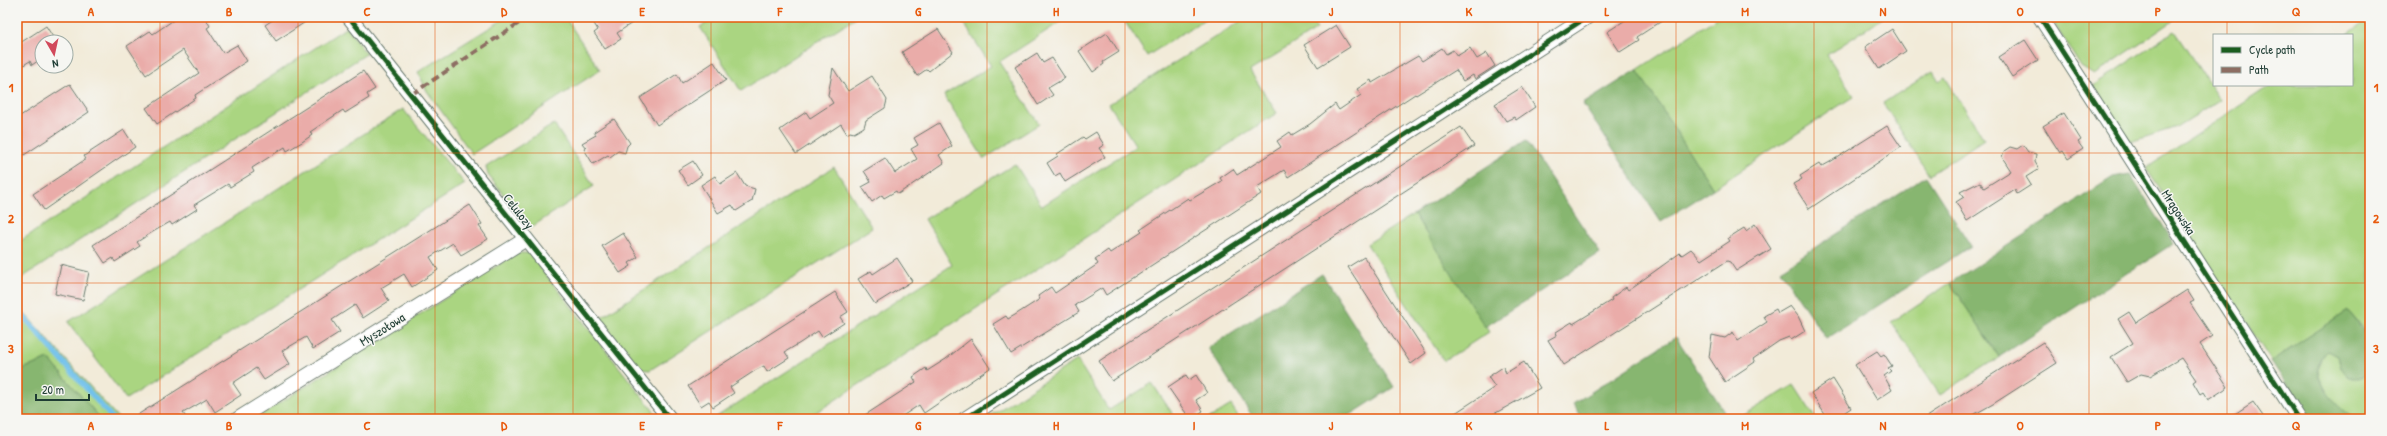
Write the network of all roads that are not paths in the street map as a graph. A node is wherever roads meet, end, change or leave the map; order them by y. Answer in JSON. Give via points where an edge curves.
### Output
{"nodes":[{"id":1,"x":349,"y":17,"type":"edge"},
{"id":2,"x":1588,"y":17,"type":"edge"},
{"id":3,"x":2040,"y":17,"type":"edge"},
{"id":4,"x":526,"y":239,"type":"junction"},
{"id":5,"x":238,"y":419,"type":"edge"},
{"id":6,"x":670,"y":419,"type":"edge"},
{"id":7,"x":965,"y":419,"type":"edge"},
{"id":8,"x":2299,"y":419,"type":"edge"}],
"edges":[{"from":1,"to":4,"type":"street","name":"Celulozy"},
{"from":2,"to":7,"type":"street"},
{"from":3,"to":8,"type":"street","name":"Mrągowska"},
{"from":4,"to":5,"type":"street","name":"Myszołowa"},
{"from":4,"to":6,"type":"street","name":"Celulozy"}]}
